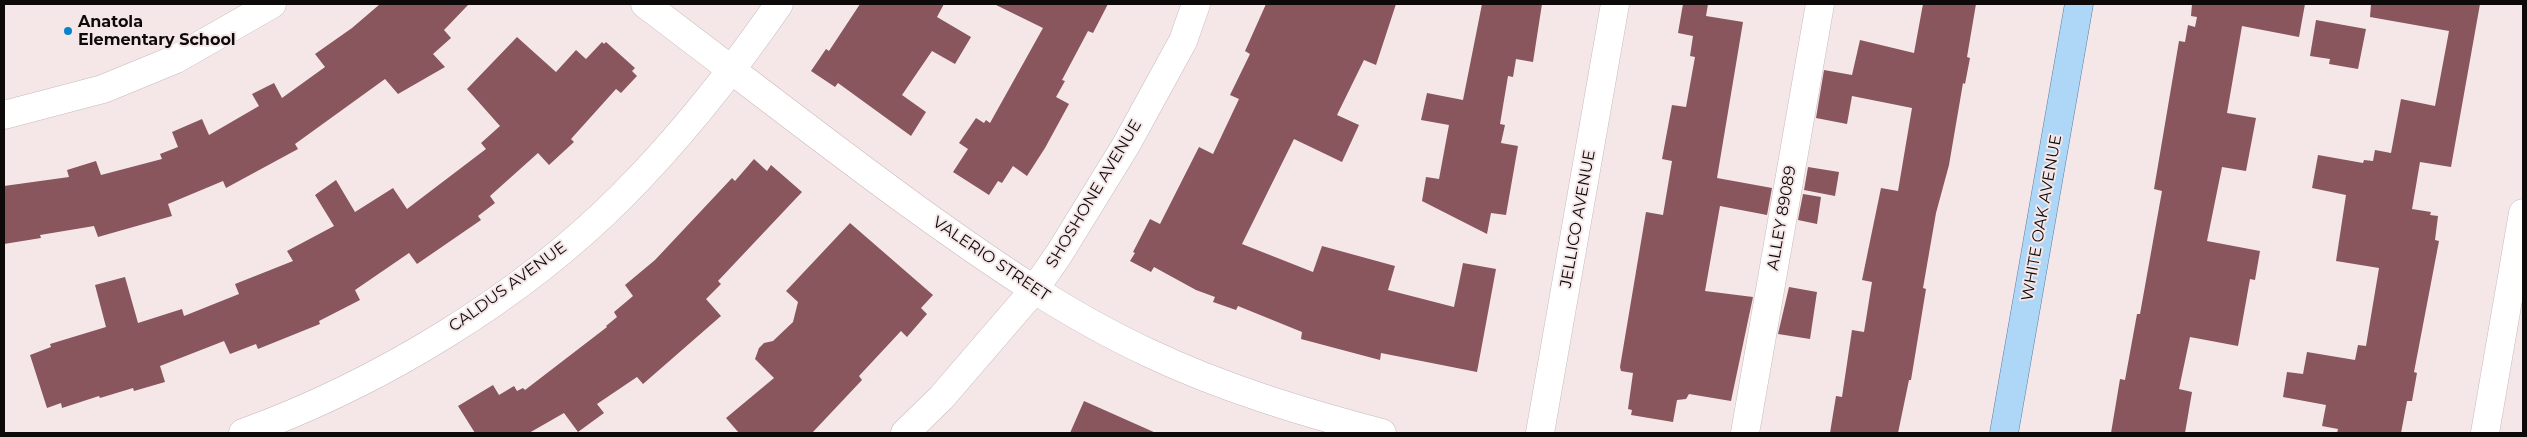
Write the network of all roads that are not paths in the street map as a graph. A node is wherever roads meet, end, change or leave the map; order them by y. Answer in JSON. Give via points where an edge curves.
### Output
{"nodes":[{"id":1,"x":272,"y":4,"type":"edge"},
{"id":2,"x":645,"y":4,"type":"edge"},
{"id":3,"x":779,"y":4,"type":"edge"},
{"id":4,"x":1196,"y":4,"type":"edge"},
{"id":5,"x":1615,"y":4,"type":"edge"},
{"id":6,"x":1820,"y":4,"type":"edge"},
{"id":7,"x":2079,"y":4,"type":"edge"},
{"id":8,"x":733,"y":70,"type":"junction"},
{"id":9,"x":4,"y":115,"type":"edge"},
{"id":10,"x":2523,"y":213,"type":"edge"},
{"id":11,"x":1034,"y":290,"type":"junction"},
{"id":12,"x":243,"y":433,"type":"edge"},
{"id":13,"x":905,"y":433,"type":"edge"},
{"id":14,"x":1382,"y":433,"type":"edge"},
{"id":15,"x":1540,"y":433,"type":"edge"},
{"id":16,"x":1745,"y":433,"type":"edge"},
{"id":17,"x":2004,"y":433,"type":"edge"},
{"id":18,"x":2485,"y":433,"type":"edge"}],
"edges":[{"from":1,"to":9,"type":"street","via":[[176,59],[103,89]]},
{"from":2,"to":8,"type":"street","name":"VALERIO STREET"},
{"from":3,"to":8,"type":"street","name":"CALDUS AVENUE"},
{"from":4,"to":11,"type":"street","name":"SHOSHONE AVENUE","via":[[1182,41],[1126,144]]},
{"from":5,"to":15,"type":"street","name":"JELLICO AVENUE"},
{"from":6,"to":16,"type":"street","name":"ALLEY 89089"},
{"from":7,"to":17,"type":"main road","name":"WHITE OAK AVENUE"},
{"from":8,"to":11,"type":"street","name":"VALERIO STREET","via":[[870,176]]},
{"from":8,"to":12,"type":"street","name":"CALDUS AVENUE","via":[[621,197],[552,259],[391,367],[285,418]]},
{"from":10,"to":18,"type":"street"},
{"from":11,"to":13,"type":"street","name":"SHOSHONE AVENUE","via":[[941,398]]},
{"from":11,"to":14,"type":"street","name":"VALERIO STREET","via":[[1104,331],[1195,373],[1307,413]]}]}
